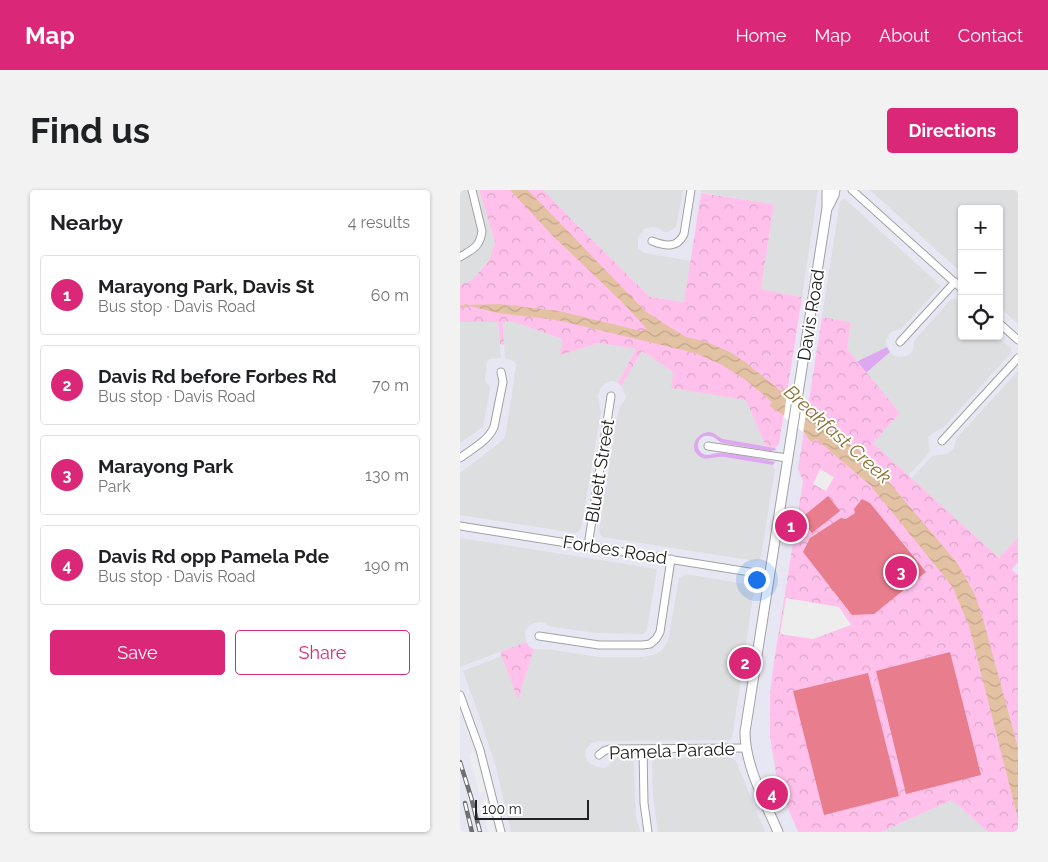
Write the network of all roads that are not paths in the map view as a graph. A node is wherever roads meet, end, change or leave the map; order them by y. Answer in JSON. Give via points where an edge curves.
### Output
{"nodes":[{"id":1,"x":472,"y":190,"type":"edge"},
{"id":2,"x":691,"y":190,"type":"edge"},
{"id":3,"x":827,"y":190,"type":"edge"},
{"id":4,"x":835,"y":190,"type":"edge"},
{"id":5,"x":852,"y":190,"type":"edge"},
{"id":6,"x":828,"y":208,"type":"junction"},
{"id":7,"x":652,"y":241,"type":"dead end"},
{"id":8,"x":460,"y":256,"type":"edge"},
{"id":9,"x":955,"y":282,"type":"junction"},
{"id":10,"x":958,"y":285,"type":"edge"},
{"id":11,"x":1003,"y":327,"type":"edge"},
{"id":12,"x":1018,"y":340,"type":"edge"},
{"id":13,"x":900,"y":342,"type":"dead end"},
{"id":14,"x":1018,"y":358,"type":"edge"},
{"id":15,"x":501,"y":372,"type":"dead end"},
{"id":16,"x":611,"y":396,"type":"dead end"},
{"id":17,"x":942,"y":441,"type":"dead end"},
{"id":18,"x":708,"y":446,"type":"dead end"},
{"id":19,"x":460,"y":458,"type":"edge"},
{"id":20,"x":787,"y":458,"type":"junction"},
{"id":21,"x":460,"y":526,"type":"edge"},
{"id":22,"x":588,"y":546,"type":"junction"},
{"id":23,"x":672,"y":559,"type":"junction"},
{"id":24,"x":769,"y":575,"type":"junction"},
{"id":25,"x":539,"y":636,"type":"dead end"},
{"id":26,"x":460,"y":695,"type":"edge"},
{"id":27,"x":746,"y":748,"type":"junction"},
{"id":28,"x":643,"y":749,"type":"junction"},
{"id":29,"x":600,"y":755,"type":"dead end"},
{"id":30,"x":501,"y":832,"type":"edge"},
{"id":31,"x":648,"y":832,"type":"edge"},
{"id":32,"x":778,"y":832,"type":"edge"}],
"edges":[{"from":1,"to":8,"type":"street","via":[[482,231],[480,243]]},
{"from":2,"to":7,"type":"street","via":[[681,240],[672,245]]},
{"from":3,"to":6,"type":"street","name":"Davis Road"},
{"from":4,"to":6,"type":"street","name":"Davis Road"},
{"from":5,"to":9,"type":"street"},
{"from":6,"to":20,"type":"street","name":"Davis Road"},
{"from":9,"to":10,"type":"street"},
{"from":9,"to":13,"type":"street"},
{"from":11,"to":12,"type":"street"},
{"from":14,"to":17,"type":"street"},
{"from":15,"to":19,"type":"street","via":[[503,382],[494,427],[487,438]]},
{"from":16,"to":22,"type":"street","name":"Bluett Street"},
{"from":18,"to":20,"type":"street"},
{"from":20,"to":24,"type":"street","name":"Davis Road"},
{"from":21,"to":22,"type":"street","name":"Forbes Road"},
{"from":22,"to":23,"type":"street","name":"Forbes Road"},
{"from":23,"to":24,"type":"street","name":"Forbes Road"},
{"from":23,"to":25,"type":"street","via":[[660,632],[650,644],[603,646]]},
{"from":24,"to":27,"type":"street","name":"Davis Road","via":[[746,720]]},
{"from":26,"to":30,"type":"street","via":[[480,750]]},
{"from":27,"to":28,"type":"street","name":"Pamela Parade"},
{"from":27,"to":32,"type":"street","name":"Davis Road"},
{"from":28,"to":29,"type":"street","name":"Pamela Parade","via":[[610,749]]},
{"from":28,"to":31,"type":"street"}]}
